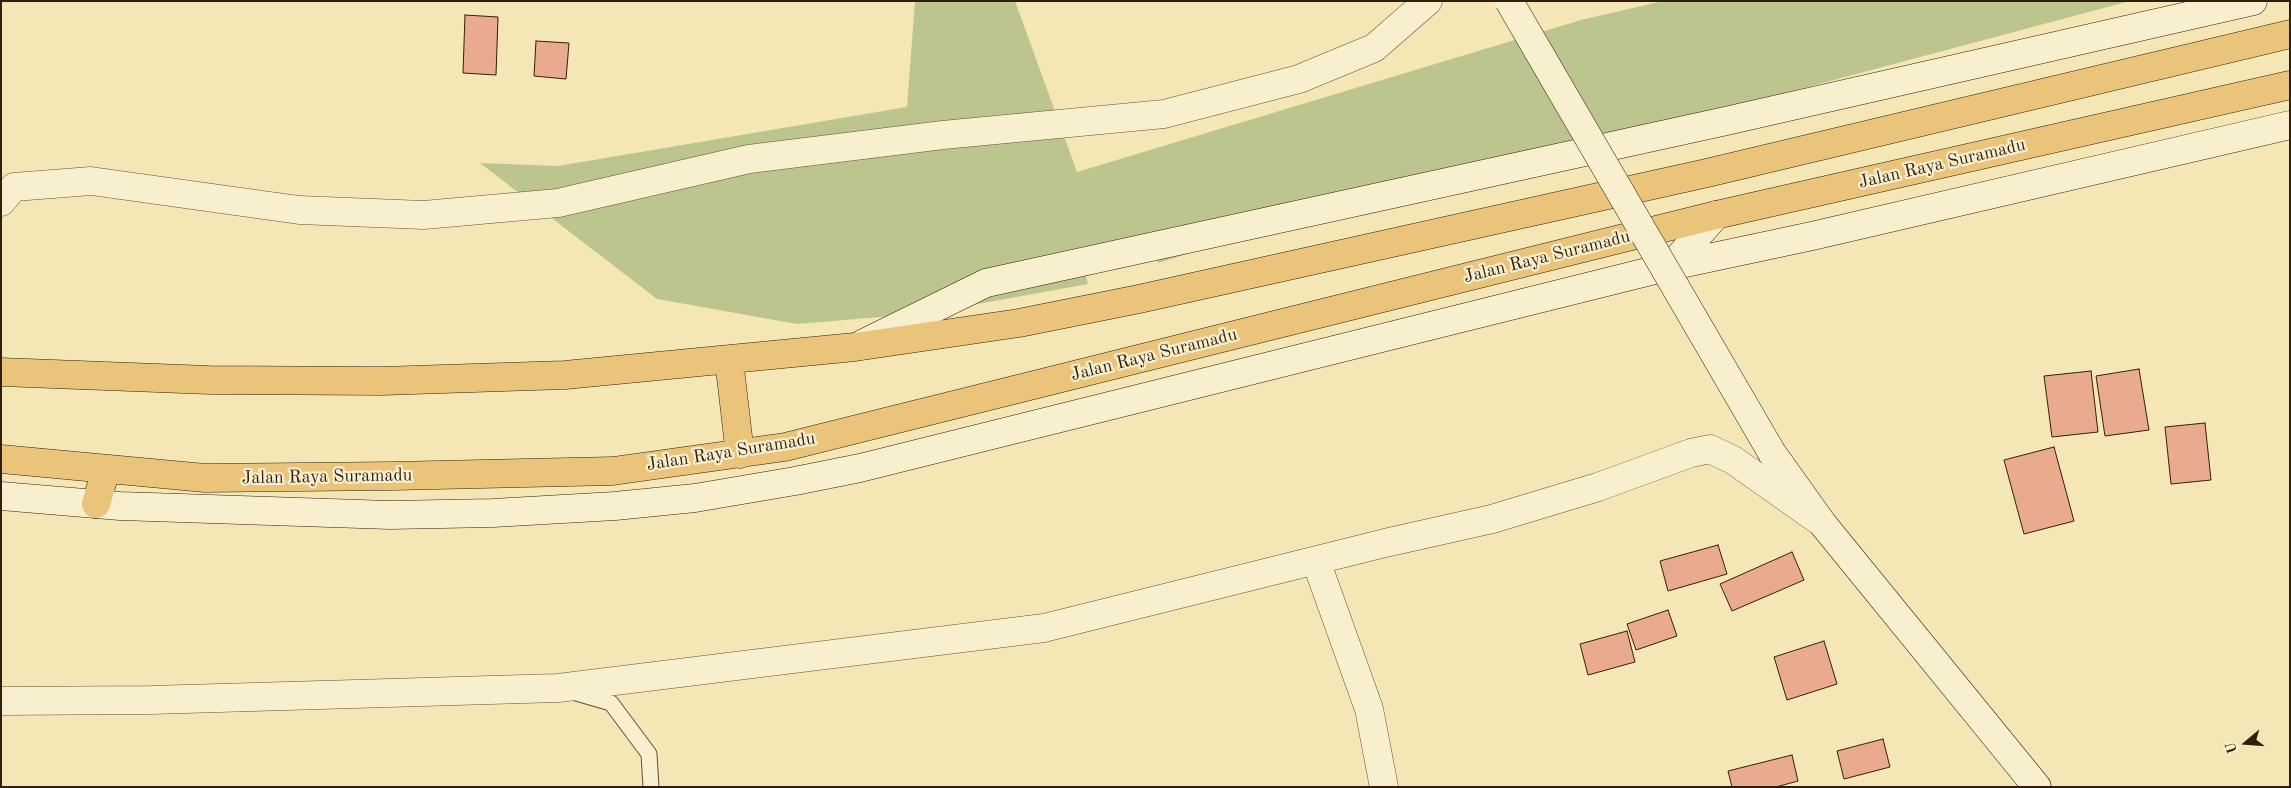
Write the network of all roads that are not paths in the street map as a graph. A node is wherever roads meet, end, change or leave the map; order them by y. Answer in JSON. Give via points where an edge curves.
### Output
{"nodes":[{"id":1,"x":1428,"y":1,"type":"edge"},
{"id":2,"x":1509,"y":1,"type":"edge"},
{"id":3,"x":2253,"y":1,"type":"edge"},
{"id":4,"x":2288,"y":34,"type":"edge"},
{"id":5,"x":2290,"y":85,"type":"edge"},
{"id":6,"x":2290,"y":125,"type":"edge"},
{"id":7,"x":1,"y":202,"type":"edge"},
{"id":8,"x":1716,"y":215,"type":"junction"},
{"id":9,"x":1671,"y":266,"type":"junction"},
{"id":10,"x":855,"y":348,"type":"junction"},
{"id":11,"x":728,"y":360,"type":"junction"},
{"id":12,"x":1,"y":372,"type":"edge"},
{"id":13,"x":740,"y":454,"type":"junction"},
{"id":14,"x":1,"y":459,"type":"edge"},
{"id":15,"x":106,"y":469,"type":"junction"},
{"id":16,"x":1,"y":496,"type":"edge"},
{"id":17,"x":96,"y":504,"type":"junction"},
{"id":18,"x":1822,"y":522,"type":"junction"},
{"id":19,"x":1316,"y":560,"type":"junction"},
{"id":20,"x":558,"y":688,"type":"junction"},
{"id":21,"x":1,"y":701,"type":"edge"},
{"id":22,"x":650,"y":787,"type":"edge"},
{"id":23,"x":1384,"y":787,"type":"edge"},
{"id":24,"x":2037,"y":787,"type":"edge"}],
"edges":[{"from":1,"to":7,"type":"main road","via":[[1374,48],[1299,79],[1164,114],[749,159],[558,203],[424,215],[299,210],[91,182],[14,187]]},
{"from":2,"to":18,"type":"main road","bridge":true,"via":[[1772,453]]},
{"from":3,"to":10,"type":"main road","via":[[1726,121],[986,283]]},
{"from":4,"to":10,"type":"highway","via":[[1698,176],[1139,299],[1019,324]]},
{"from":5,"to":8,"type":"highway","name":"Jalan Raya Suramadu"},
{"from":6,"to":9,"type":"main road","name":"Jalan Raya Suramadu"},
{"from":8,"to":9,"type":"main road"},
{"from":8,"to":13,"type":"highway","name":"Jalan Raya Suramadu","via":[[785,447]]},
{"from":9,"to":17,"type":"main road","name":"Jalan Raya Suramadu","via":[[860,468],[695,498],[615,506],[390,515]]},
{"from":10,"to":11,"type":"highway"},
{"from":11,"to":12,"type":"highway","via":[[565,375],[382,381],[210,380]]},
{"from":11,"to":13,"type":"highway"},
{"from":13,"to":15,"type":"highway","name":"Jalan Raya Suramadu","via":[[613,471],[422,476],[205,478]]},
{"from":14,"to":15,"type":"highway","name":"Jalan Raya Suramadu"},
{"from":15,"to":17,"type":"highway"},
{"from":16,"to":17,"type":"main road","name":"Jalan Raya Suramadu"},
{"from":18,"to":19,"type":"main road","via":[[1733,460],[1710,449],[1492,519]]},
{"from":18,"to":24,"type":"main road"},
{"from":19,"to":20,"type":"main road","via":[[1044,628]]},
{"from":19,"to":23,"type":"main road","via":[[1369,709]]},
{"from":20,"to":21,"type":"main road","via":[[151,700]]},
{"from":20,"to":22,"type":"lane","via":[[611,704],[649,754]]}]}
